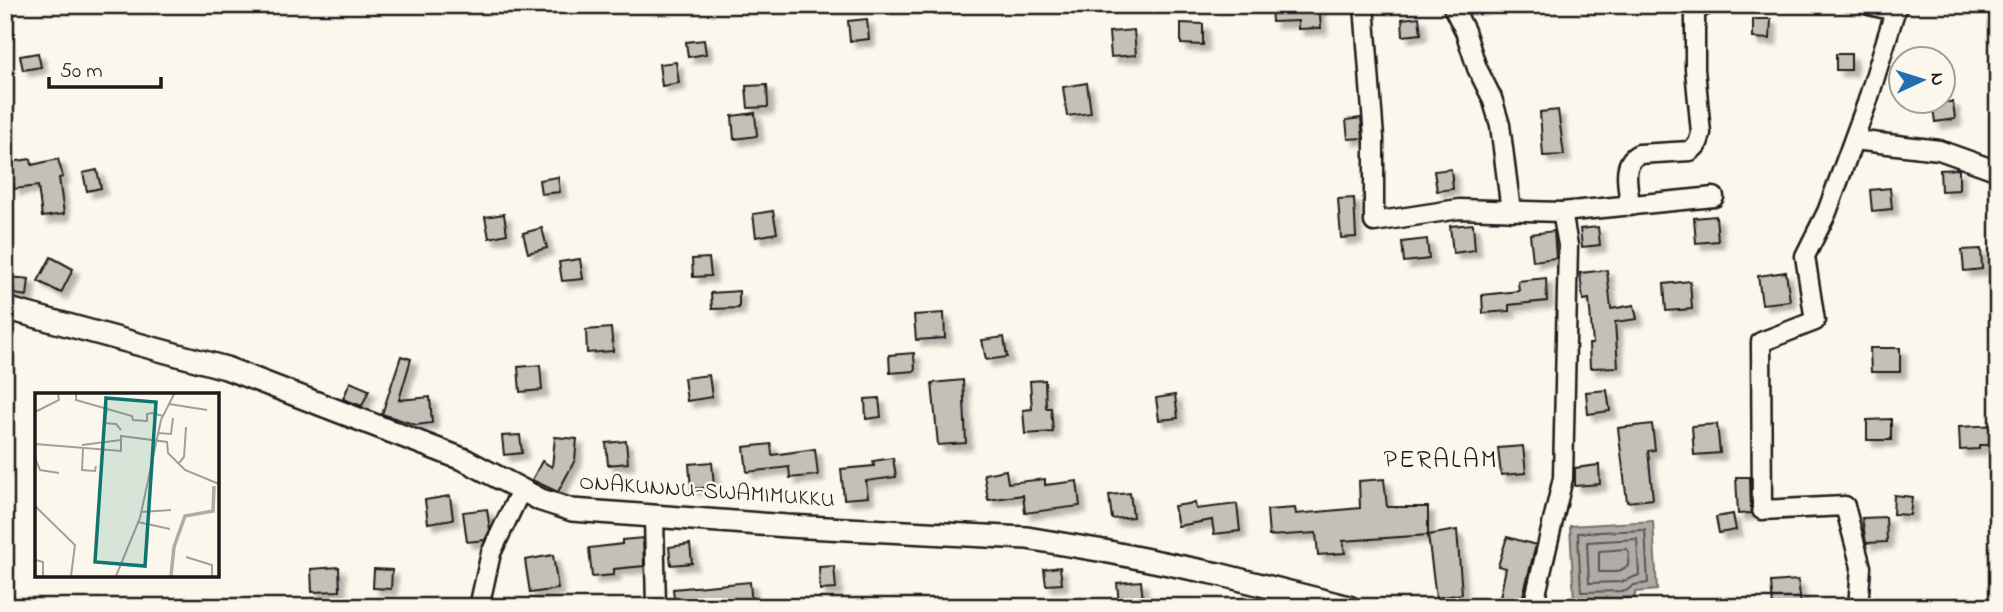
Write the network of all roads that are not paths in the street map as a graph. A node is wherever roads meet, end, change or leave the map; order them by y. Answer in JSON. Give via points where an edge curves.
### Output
{"nodes":[{"id":1,"x":1364,"y":5,"type":"edge"},
{"id":2,"x":1452,"y":5,"type":"edge"},
{"id":3,"x":1706,"y":5,"type":"edge"},
{"id":4,"x":1869,"y":5,"type":"edge"},
{"id":5,"x":1896,"y":8,"type":"edge"},
{"id":6,"x":1854,"y":140,"type":"junction"},
{"id":7,"x":1998,"y":171,"type":"edge"},
{"id":8,"x":1714,"y":197,"type":"dead end"},
{"id":9,"x":1630,"y":206,"type":"junction"},
{"id":10,"x":1511,"y":211,"type":"junction"},
{"id":11,"x":1562,"y":212,"type":"junction"},
{"id":12,"x":5,"y":308,"type":"edge"},
{"id":13,"x":521,"y":489,"type":"junction"},
{"id":14,"x":654,"y":518,"type":"junction"},
{"id":15,"x":480,"y":607,"type":"edge"},
{"id":16,"x":656,"y":607,"type":"edge"},
{"id":17,"x":1349,"y":607,"type":"edge"},
{"id":18,"x":1532,"y":607,"type":"edge"},
{"id":19,"x":1858,"y":607,"type":"edge"}],
"edges":[{"from":1,"to":10,"type":"street","via":[[1374,138],[1374,222],[1459,209]]},
{"from":2,"to":10,"type":"street","via":[[1500,125]]},
{"from":3,"to":9,"type":"street","via":[[1695,11],[1699,142],[1690,150],[1632,158],[1627,165]]},
{"from":4,"to":5,"type":"street"},
{"from":5,"to":6,"type":"street"},
{"from":6,"to":7,"type":"street","via":[[1939,150]]},
{"from":6,"to":19,"type":"street","via":[[1828,212],[1805,256],[1815,321],[1761,342],[1762,510],[1845,506],[1861,567]]},
{"from":8,"to":9,"type":"street"},
{"from":9,"to":11,"type":"street"},
{"from":10,"to":11,"type":"street"},
{"from":11,"to":18,"type":"street","via":[[1568,245],[1563,478]]},
{"from":12,"to":13,"type":"street","name":"ONAKUNNU-SWAMIMUKKU","via":[[226,368],[465,460]]},
{"from":13,"to":14,"type":"street","name":"ONAKUNNU-SWAMIMUKKU","via":[[572,510]]},
{"from":13,"to":15,"type":"street","via":[[491,553]]},
{"from":14,"to":16,"type":"street"},
{"from":14,"to":17,"type":"street","name":"ONAKUNNU-SWAMIMUKKU","via":[[1027,538],[1219,574]]}]}
